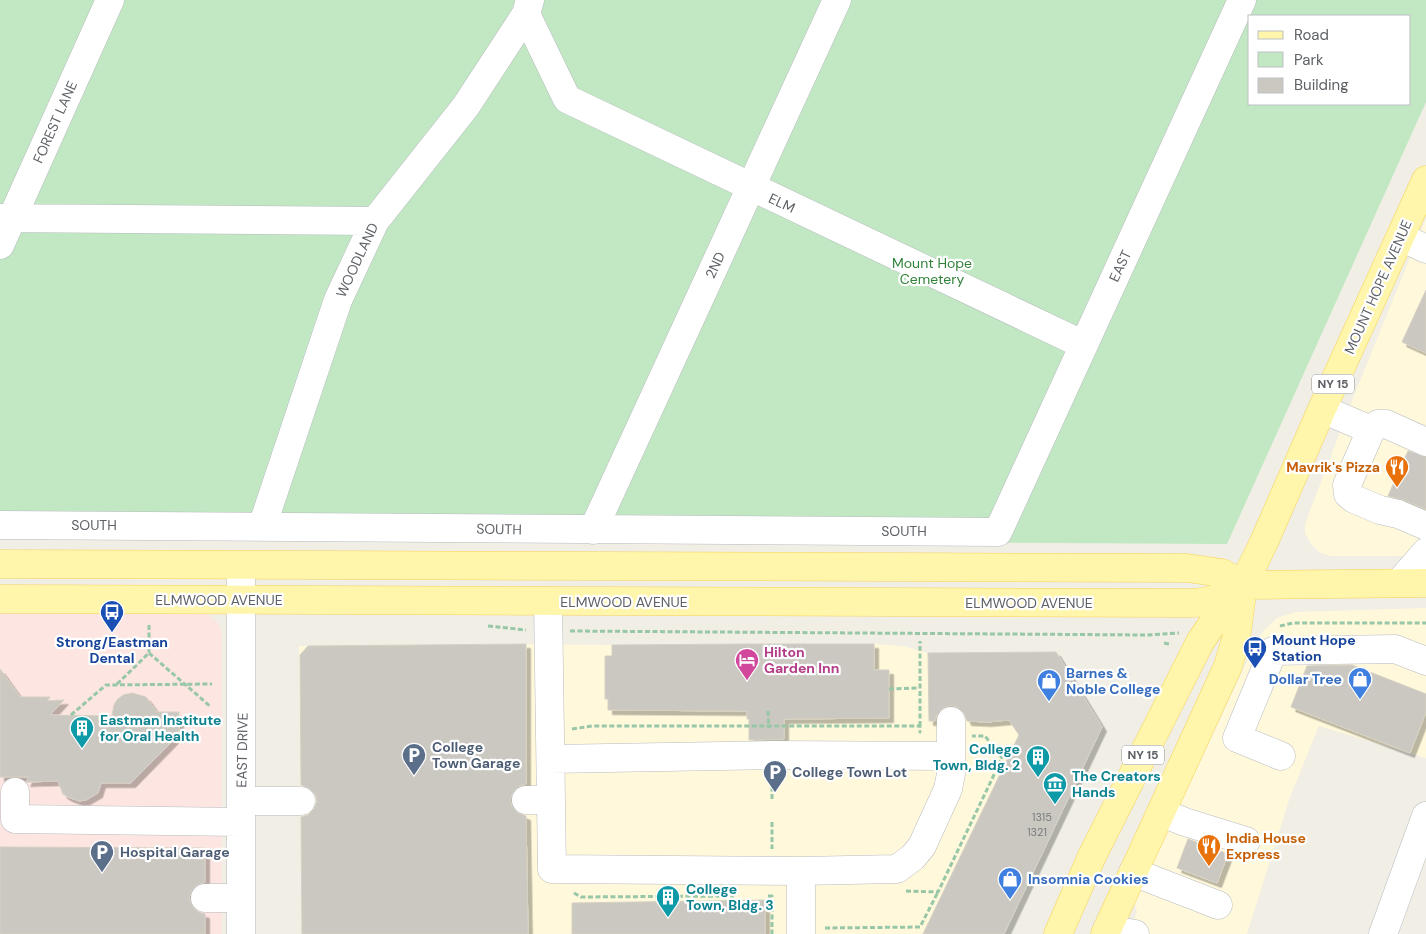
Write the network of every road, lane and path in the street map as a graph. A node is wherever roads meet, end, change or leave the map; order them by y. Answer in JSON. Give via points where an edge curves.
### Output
{"nodes":[{"id":1,"x":110,"y":0,"type":"edge"},
{"id":2,"x":837,"y":0,"type":"edge"},
{"id":3,"x":1242,"y":0,"type":"edge"},
{"id":4,"x":528,"y":7,"type":"edge"},
{"id":5,"x":1426,"y":180,"type":"edge"},
{"id":6,"x":751,"y":188,"type":"junction"},
{"id":7,"x":6,"y":218,"type":"edge"},
{"id":8,"x":375,"y":221,"type":"junction"},
{"id":9,"x":1401,"y":237,"type":"junction"},
{"id":10,"x":0,"y":245,"type":"edge"},
{"id":11,"x":1426,"y":249,"type":"edge"},
{"id":12,"x":1084,"y":345,"type":"junction"},
{"id":13,"x":1322,"y":409,"type":"junction"},
{"id":14,"x":1372,"y":430,"type":"junction"},
{"id":15,"x":1426,"y":442,"type":"edge"},
{"id":16,"x":1380,"y":510,"type":"junction"},
{"id":17,"x":0,"y":525,"type":"edge"},
{"id":18,"x":1426,"y":526,"type":"edge"},
{"id":19,"x":262,"y":527,"type":"junction"},
{"id":20,"x":593,"y":530,"type":"junction"},
{"id":21,"x":998,"y":532,"type":"joint"},
{"id":22,"x":1426,"y":538,"type":"edge"},
{"id":23,"x":1426,"y":552,"type":"edge"},
{"id":24,"x":0,"y":564,"type":"edge"},
{"id":25,"x":242,"y":565,"type":"junction"},
{"id":26,"x":1399,"y":583,"type":"junction"},
{"id":27,"x":1426,"y":583,"type":"edge"},
{"id":28,"x":1243,"y":584,"type":"junction"},
{"id":29,"x":0,"y":600,"type":"edge"},
{"id":30,"x":242,"y":600,"type":"junction"},
{"id":31,"x":548,"y":602,"type":"junction"},
{"id":32,"x":1426,"y":623,"type":"edge"},
{"id":33,"x":149,"y":624,"type":"dead end"},
{"id":34,"x":484,"y":626,"type":"dead end"},
{"id":35,"x":1277,"y":627,"type":"dead end"},
{"id":36,"x":548,"y":631,"type":"junction"},
{"id":37,"x":1206,"y":632,"type":"junction"},
{"id":38,"x":920,"y":641,"type":"dead end"},
{"id":39,"x":1164,"y":643,"type":"dead end"},
{"id":40,"x":1169,"y":644,"type":"dead end"},
{"id":41,"x":149,"y":653,"type":"junction"},
{"id":42,"x":1426,"y":661,"type":"edge"},
{"id":43,"x":212,"y":684,"type":"dead end"},
{"id":44,"x":117,"y":685,"type":"junction"},
{"id":45,"x":186,"y":685,"type":"junction"},
{"id":46,"x":919,"y":688,"type":"junction"},
{"id":47,"x":889,"y":689,"type":"dead end"},
{"id":48,"x":211,"y":707,"type":"dead end"},
{"id":49,"x":768,"y":711,"type":"dead end"},
{"id":50,"x":71,"y":715,"type":"dead end"},
{"id":51,"x":1202,"y":721,"type":"junction"},
{"id":52,"x":951,"y":722,"type":"dead end"},
{"id":53,"x":920,"y":726,"type":"dead end"},
{"id":54,"x":771,"y":730,"type":"dead end"},
{"id":55,"x":1237,"y":738,"type":"junction"},
{"id":56,"x":950,"y":756,"type":"junction"},
{"id":57,"x":1282,"y":756,"type":"dead end"},
{"id":58,"x":551,"y":758,"type":"junction"},
{"id":59,"x":772,"y":776,"type":"dead end"},
{"id":60,"x":15,"y":792,"type":"dead end"},
{"id":61,"x":772,"y":800,"type":"dead end"},
{"id":62,"x":301,"y":801,"type":"dead end"},
{"id":63,"x":241,"y":811,"type":"junction"},
{"id":64,"x":1162,"y":812,"type":"junction"},
{"id":65,"x":1426,"y":816,"type":"edge"},
{"id":66,"x":772,"y":822,"type":"dead end"},
{"id":67,"x":1246,"y":841,"type":"dead end"},
{"id":68,"x":772,"y":855,"type":"dead end"},
{"id":69,"x":801,"y":871,"type":"junction"},
{"id":70,"x":1133,"y":872,"type":"junction"},
{"id":71,"x":938,"y":892,"type":"dead end"},
{"id":72,"x":574,"y":893,"type":"dead end"},
{"id":73,"x":743,"y":896,"type":"dead end"},
{"id":74,"x":762,"y":896,"type":"dead end"},
{"id":75,"x":205,"y":898,"type":"dead end"},
{"id":76,"x":241,"y":898,"type":"junction"},
{"id":77,"x":1218,"y":905,"type":"dead end"},
{"id":78,"x":811,"y":931,"type":"edge"},
{"id":79,"x":1106,"y":932,"type":"edge"},
{"id":80,"x":241,"y":934,"type":"edge"},
{"id":81,"x":772,"y":934,"type":"edge"},
{"id":82,"x":1058,"y":934,"type":"edge"},
{"id":83,"x":1135,"y":934,"type":"edge"},
{"id":84,"x":1384,"y":934,"type":"edge"}],
"edges":[{"from":1,"to":7,"type":"street","name":"FOREST LANE"},
{"from":2,"to":6,"type":"street","name":"2ND"},
{"from":3,"to":12,"type":"street","name":"EAST"},
{"from":4,"to":6,"type":"street","name":"ELM","via":[[567,99]]},
{"from":4,"to":8,"type":"street","name":"WOODLAND","via":[[466,106]]},
{"from":5,"to":9,"type":"main road","name":"MOUNT HOPE AVENUE","number":"NY 15"},
{"from":6,"to":12,"type":"street","name":"ELM"},
{"from":6,"to":20,"type":"street","name":"2ND"},
{"from":7,"to":8,"type":"street"},
{"from":7,"to":10,"type":"street","name":"FOREST LANE"},
{"from":8,"to":19,"type":"street","name":"WOODLAND","via":[[338,300]]},
{"from":9,"to":11,"type":"street"},
{"from":9,"to":13,"type":"main road","name":"MOUNT HOPE AVENUE","number":"NY 15"},
{"from":12,"to":21,"type":"street","name":"EAST"},
{"from":13,"to":14,"type":"street"},
{"from":13,"to":28,"type":"main road","name":"MOUNT HOPE AVENUE","number":"NY 15"},
{"from":14,"to":15,"type":"street","via":[[1378,424],[1386,424]]},
{"from":14,"to":16,"type":"street","via":[[1347,485],[1348,494],[1354,499]]},
{"from":16,"to":18,"type":"street"},
{"from":16,"to":22,"type":"street"},
{"from":17,"to":19,"type":"street","name":"SOUTH"},
{"from":19,"to":20,"type":"street","name":"SOUTH"},
{"from":20,"to":21,"type":"street","name":"SOUTH"},
{"from":23,"to":26,"type":"street"},
{"from":24,"to":25,"type":"main road"},
{"from":25,"to":28,"type":"main road","via":[[1187,568],[1222,574]]},
{"from":25,"to":30,"type":"street","name":"EAST DRIVE"},
{"from":26,"to":27,"type":"main road"},
{"from":26,"to":28,"type":"main road"},
{"from":28,"to":31,"type":"main road","name":"ELMWOOD AVENUE","via":[[1225,596],[1192,603]]},
{"from":28,"to":37,"type":"main road","name":"MOUNT HOPE AVENUE","number":"NY 15"},
{"from":28,"to":51,"type":"main road","name":"MOUNT HOPE AVENUE","number":"NY 15","via":[[1232,655]]},
{"from":29,"to":30,"type":"main road","name":"ELMWOOD AVENUE"},
{"from":30,"to":31,"type":"main road","name":"ELMWOOD AVENUE"},
{"from":30,"to":63,"type":"street","name":"EAST DRIVE"},
{"from":31,"to":36,"type":"street"},
{"from":32,"to":35,"type":"path","via":[[1293,623]]},
{"from":33,"to":41,"type":"path"},
{"from":34,"to":36,"type":"path"},
{"from":36,"to":37,"type":"path"},
{"from":36,"to":58,"type":"street"},
{"from":37,"to":82,"type":"main road","name":"MOUNT HOPE AVENUE","number":"NY 15","via":[[1092,856]]},
{"from":38,"to":46,"type":"path"},
{"from":39,"to":40,"type":"path"},
{"from":41,"to":44,"type":"path"},
{"from":41,"to":45,"type":"path"},
{"from":42,"to":55,"type":"street","via":[[1395,650],[1272,651]]},
{"from":43,"to":45,"type":"path"},
{"from":44,"to":45,"type":"path"},
{"from":44,"to":50,"type":"path","via":[[106,684]]},
{"from":45,"to":48,"type":"path"},
{"from":46,"to":47,"type":"path"},
{"from":46,"to":53,"type":"path"},
{"from":49,"to":54,"type":"path"},
{"from":51,"to":55,"type":"street"},
{"from":51,"to":64,"type":"main road","name":"MOUNT HOPE AVENUE","number":"NY 15"},
{"from":52,"to":56,"type":"street"},
{"from":55,"to":57,"type":"street"},
{"from":56,"to":58,"type":"street"},
{"from":56,"to":69,"type":"street","via":[[948,789],[922,846],[913,858],[897,869]]},
{"from":58,"to":69,"type":"street","via":[[539,800],[552,869]]},
{"from":59,"to":61,"type":"path"},
{"from":60,"to":63,"type":"street","via":[[15,819]]},
{"from":62,"to":63,"type":"street"},
{"from":63,"to":76,"type":"street","name":"EAST DRIVE"},
{"from":64,"to":67,"type":"street"},
{"from":64,"to":70,"type":"main road","name":"MOUNT HOPE AVENUE","number":"NY 15"},
{"from":65,"to":84,"type":"street"},
{"from":66,"to":68,"type":"path"},
{"from":69,"to":78,"type":"street"},
{"from":70,"to":77,"type":"street"},
{"from":70,"to":79,"type":"main road","name":"MOUNT HOPE AVENUE","number":"NY 15"},
{"from":71,"to":78,"type":"path","via":[[920,927]]},
{"from":72,"to":73,"type":"path","via":[[581,897]]},
{"from":74,"to":81,"type":"path","via":[[772,896]]},
{"from":75,"to":76,"type":"street"},
{"from":76,"to":80,"type":"street","name":"EAST DRIVE"},
{"from":79,"to":83,"type":"street"}]}
